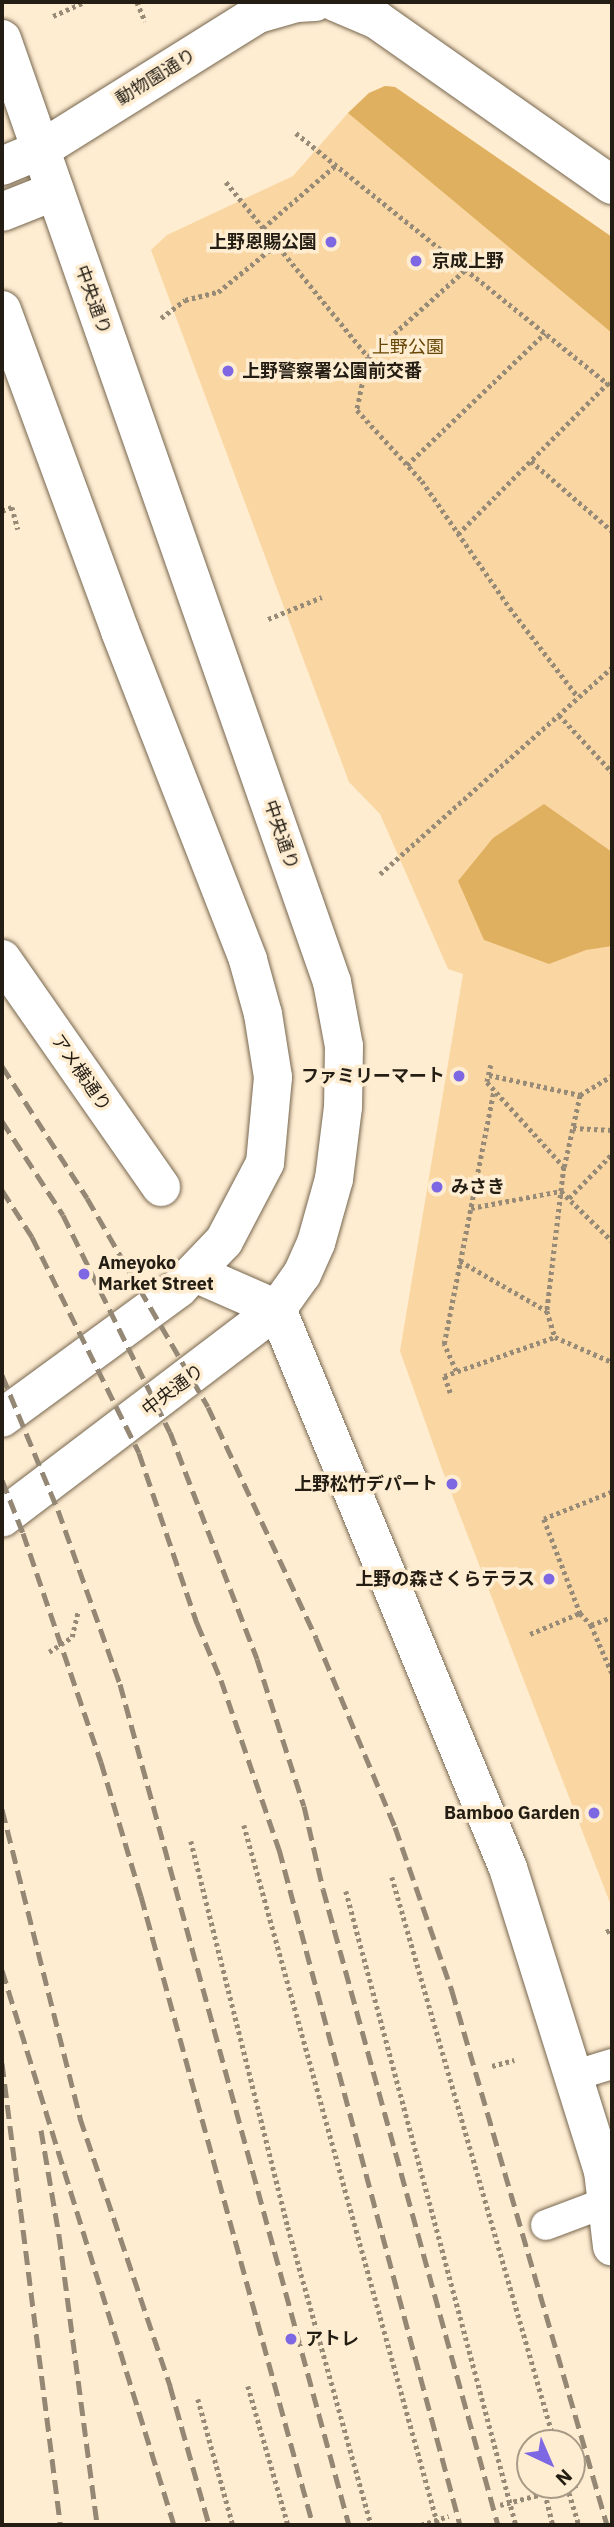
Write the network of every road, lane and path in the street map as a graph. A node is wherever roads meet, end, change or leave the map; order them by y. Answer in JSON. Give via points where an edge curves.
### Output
{"nodes":[{"id":1,"x":85,"y":2,"type":"edge"},
{"id":2,"x":137,"y":2,"type":"edge"},
{"id":3,"x":315,"y":2,"type":"edge"},
{"id":4,"x":335,"y":2,"type":"edge"},
{"id":5,"x":53,"y":16,"type":"dead end"},
{"id":6,"x":145,"y":21,"type":"dead end"},
{"id":7,"x":2,"y":39,"type":"edge"},
{"id":8,"x":296,"y":133,"type":"dead end"},
{"id":9,"x":40,"y":150,"type":"junction"},
{"id":10,"x":336,"y":165,"type":"junction"},
{"id":11,"x":2,"y":166,"type":"edge"},
{"id":12,"x":226,"y":182,"type":"dead end"},
{"id":13,"x":612,"y":185,"type":"edge"},
{"id":14,"x":55,"y":191,"type":"junction"},
{"id":15,"x":2,"y":212,"type":"edge"},
{"id":16,"x":263,"y":228,"type":"junction"},
{"id":17,"x":277,"y":244,"type":"junction"},
{"id":18,"x":466,"y":269,"type":"junction"},
{"id":19,"x":2,"y":310,"type":"edge"},
{"id":20,"x":161,"y":318,"type":"dead end"},
{"id":21,"x":545,"y":333,"type":"junction"},
{"id":22,"x":368,"y":357,"type":"junction"},
{"id":23,"x":610,"y":385,"type":"edge"},
{"id":24,"x":531,"y":461,"type":"junction"},
{"id":25,"x":407,"y":465,"type":"junction"},
{"id":26,"x":2,"y":511,"type":"edge"},
{"id":27,"x":18,"y":529,"type":"dead end"},
{"id":28,"x":612,"y":531,"type":"edge"},
{"id":29,"x":458,"y":534,"type":"junction"},
{"id":30,"x":322,"y":597,"type":"dead end"},
{"id":31,"x":268,"y":619,"type":"dead end"},
{"id":32,"x":612,"y":667,"type":"edge"},
{"id":33,"x":578,"y":697,"type":"junction"},
{"id":34,"x":559,"y":715,"type":"junction"},
{"id":35,"x":612,"y":772,"type":"edge"},
{"id":36,"x":380,"y":874,"type":"dead end"},
{"id":37,"x":2,"y":959,"type":"edge"},
{"id":38,"x":491,"y":1065,"type":"dead end"},
{"id":39,"x":489,"y":1074,"type":"junction"},
{"id":40,"x":612,"y":1076,"type":"edge"},
{"id":41,"x":494,"y":1090,"type":"junction"},
{"id":42,"x":579,"y":1095,"type":"junction"},
{"id":43,"x":573,"y":1128,"type":"junction"},
{"id":44,"x":612,"y":1130,"type":"edge"},
{"id":45,"x":612,"y":1154,"type":"edge"},
{"id":46,"x":564,"y":1167,"type":"junction"},
{"id":47,"x":161,"y":1187,"type":"dead end"},
{"id":48,"x":561,"y":1191,"type":"junction"},
{"id":49,"x":569,"y":1198,"type":"junction"},
{"id":50,"x":471,"y":1208,"type":"junction"},
{"id":51,"x":612,"y":1241,"type":"edge"},
{"id":52,"x":460,"y":1261,"type":"junction"},
{"id":53,"x":195,"y":1273,"type":"junction"},
{"id":54,"x":277,"y":1309,"type":"junction"},
{"id":55,"x":547,"y":1311,"type":"junction"},
{"id":56,"x":555,"y":1337,"type":"junction"},
{"id":57,"x":612,"y":1362,"type":"edge"},
{"id":58,"x":456,"y":1371,"type":"junction"},
{"id":59,"x":450,"y":1393,"type":"dead end"},
{"id":60,"x":2,"y":1418,"type":"edge"},
{"id":61,"x":612,"y":1492,"type":"edge"},
{"id":62,"x":2,"y":1518,"type":"edge"},
{"id":63,"x":78,"y":1612,"type":"dead end"},
{"id":64,"x":580,"y":1613,"type":"junction"},
{"id":65,"x":612,"y":1617,"type":"edge"},
{"id":66,"x":591,"y":1625,"type":"junction"},
{"id":67,"x":530,"y":1634,"type":"dead end"},
{"id":68,"x":48,"y":1653,"type":"dead end"},
{"id":69,"x":612,"y":1673,"type":"edge"},
{"id":70,"x":244,"y":1825,"type":"dead end"},
{"id":71,"x":191,"y":1841,"type":"dead end"},
{"id":72,"x":392,"y":1877,"type":"dead end"},
{"id":73,"x":346,"y":1891,"type":"dead end"},
{"id":74,"x":612,"y":1929,"type":"edge"},
{"id":75,"x":606,"y":1932,"type":"dead end"},
{"id":76,"x":514,"y":2060,"type":"dead end"},
{"id":77,"x":612,"y":2063,"type":"edge"},
{"id":78,"x":492,"y":2066,"type":"dead end"},
{"id":79,"x":573,"y":2076,"type":"junction"},
{"id":80,"x":600,"y":2121,"type":"edge"},
{"id":81,"x":607,"y":2202,"type":"junction"},
{"id":82,"x":546,"y":2225,"type":"dead end"},
{"id":83,"x":612,"y":2246,"type":"edge"},
{"id":84,"x":248,"y":2386,"type":"dead end"},
{"id":85,"x":198,"y":2399,"type":"dead end"},
{"id":86,"x":551,"y":2429,"type":"edge"},
{"id":87,"x":522,"y":2499,"type":"edge"},
{"id":88,"x":546,"y":2499,"type":"edge"},
{"id":89,"x":572,"y":2499,"type":"edge"},
{"id":90,"x":510,"y":2502,"type":"junction"},
{"id":91,"x":500,"y":2505,"type":"dead end"},
{"id":92,"x":449,"y":2516,"type":"dead end"},
{"id":93,"x":437,"y":2523,"type":"edge"},
{"id":94,"x":233,"y":2525,"type":"edge"},
{"id":95,"x":288,"y":2525,"type":"edge"},
{"id":96,"x":371,"y":2525,"type":"edge"},
{"id":97,"x":421,"y":2525,"type":"edge"},
{"id":98,"x":516,"y":2525,"type":"edge"},
{"id":99,"x":553,"y":2525,"type":"edge"},
{"id":100,"x":579,"y":2525,"type":"edge"}],
"edges":[{"from":1,"to":5,"type":"path"},
{"from":2,"to":6,"type":"path"},
{"from":3,"to":9,"type":"main road","name":"動物園通り","via":[[258,14]]},
{"from":4,"to":13,"type":"main road","via":[[377,20]]},
{"from":7,"to":9,"type":"main road","name":"中央通り"},
{"from":8,"to":10,"type":"path"},
{"from":9,"to":11,"type":"main road","name":"動物園通り"},
{"from":9,"to":14,"type":"main road","name":"中央通り"},
{"from":10,"to":16,"type":"path"},
{"from":10,"to":18,"type":"path"},
{"from":12,"to":16,"type":"path"},
{"from":14,"to":15,"type":"main road"},
{"from":14,"to":54,"type":"main road","name":"中央通り","via":[[332,982],[344,1046],[343,1107],[334,1179],[316,1243],[302,1274]]},
{"from":16,"to":17,"type":"path"},
{"from":17,"to":20,"type":"path","via":[[218,292],[185,300]]},
{"from":17,"to":22,"type":"path"},
{"from":18,"to":21,"type":"path"},
{"from":18,"to":22,"type":"path"},
{"from":19,"to":53,"type":"main road","via":[[248,960],[263,1014],[273,1077],[265,1163],[224,1241]]},
{"from":21,"to":23,"type":"path"},
{"from":21,"to":25,"type":"path"},
{"from":22,"to":25,"type":"path","via":[[357,410]]},
{"from":23,"to":24,"type":"path"},
{"from":24,"to":28,"type":"path"},
{"from":24,"to":29,"type":"path"},
{"from":25,"to":29,"type":"path"},
{"from":26,"to":27,"type":"path","via":[[12,507]]},
{"from":29,"to":33,"type":"path"},
{"from":30,"to":31,"type":"path"},
{"from":32,"to":33,"type":"path"},
{"from":33,"to":34,"type":"path"},
{"from":34,"to":35,"type":"path"},
{"from":34,"to":36,"type":"path"},
{"from":37,"to":47,"type":"main road","name":"アメ横通り"},
{"from":38,"to":39,"type":"path"},
{"from":39,"to":41,"type":"path","via":[[487,1082]]},
{"from":39,"to":42,"type":"path"},
{"from":40,"to":42,"type":"path"},
{"from":41,"to":46,"type":"path"},
{"from":41,"to":50,"type":"path"},
{"from":42,"to":43,"type":"path"},
{"from":43,"to":44,"type":"path"},
{"from":43,"to":46,"type":"path"},
{"from":45,"to":49,"type":"path"},
{"from":46,"to":48,"type":"path"},
{"from":48,"to":49,"type":"path"},
{"from":48,"to":50,"type":"path"},
{"from":48,"to":55,"type":"path"},
{"from":49,"to":51,"type":"path"},
{"from":50,"to":52,"type":"path"},
{"from":52,"to":55,"type":"path"},
{"from":52,"to":58,"type":"path","via":[[444,1344]]},
{"from":53,"to":54,"type":"main road"},
{"from":53,"to":60,"type":"main road"},
{"from":54,"to":62,"type":"main road","name":"中央通り"},
{"from":54,"to":79,"type":"main road","via":[[508,1868]]},
{"from":55,"to":56,"type":"path"},
{"from":56,"to":57,"type":"path"},
{"from":56,"to":58,"type":"path"},
{"from":58,"to":59,"type":"path","via":[[444,1376]]},
{"from":61,"to":64,"type":"path","via":[[544,1519]]},
{"from":63,"to":68,"type":"path","via":[[72,1637]]},
{"from":64,"to":66,"type":"path"},
{"from":64,"to":67,"type":"path"},
{"from":65,"to":66,"type":"path"},
{"from":66,"to":69,"type":"path"},
{"from":70,"to":93,"type":"path"},
{"from":71,"to":96,"type":"path","via":[[288,2227]]},
{"from":72,"to":86,"type":"path"},
{"from":73,"to":90,"type":"path"},
{"from":74,"to":75,"type":"path"},
{"from":76,"to":78,"type":"path"},
{"from":77,"to":79,"type":"lane"},
{"from":79,"to":80,"type":"main road"},
{"from":80,"to":81,"type":"main road"},
{"from":81,"to":82,"type":"lane"},
{"from":81,"to":83,"type":"main road"},
{"from":84,"to":95,"type":"path"},
{"from":85,"to":94,"type":"path"},
{"from":87,"to":90,"type":"path"},
{"from":88,"to":99,"type":"path"},
{"from":89,"to":100,"type":"path"},
{"from":90,"to":91,"type":"path"},
{"from":90,"to":98,"type":"path"},
{"from":92,"to":93,"type":"path"},
{"from":93,"to":97,"type":"path"}]}
